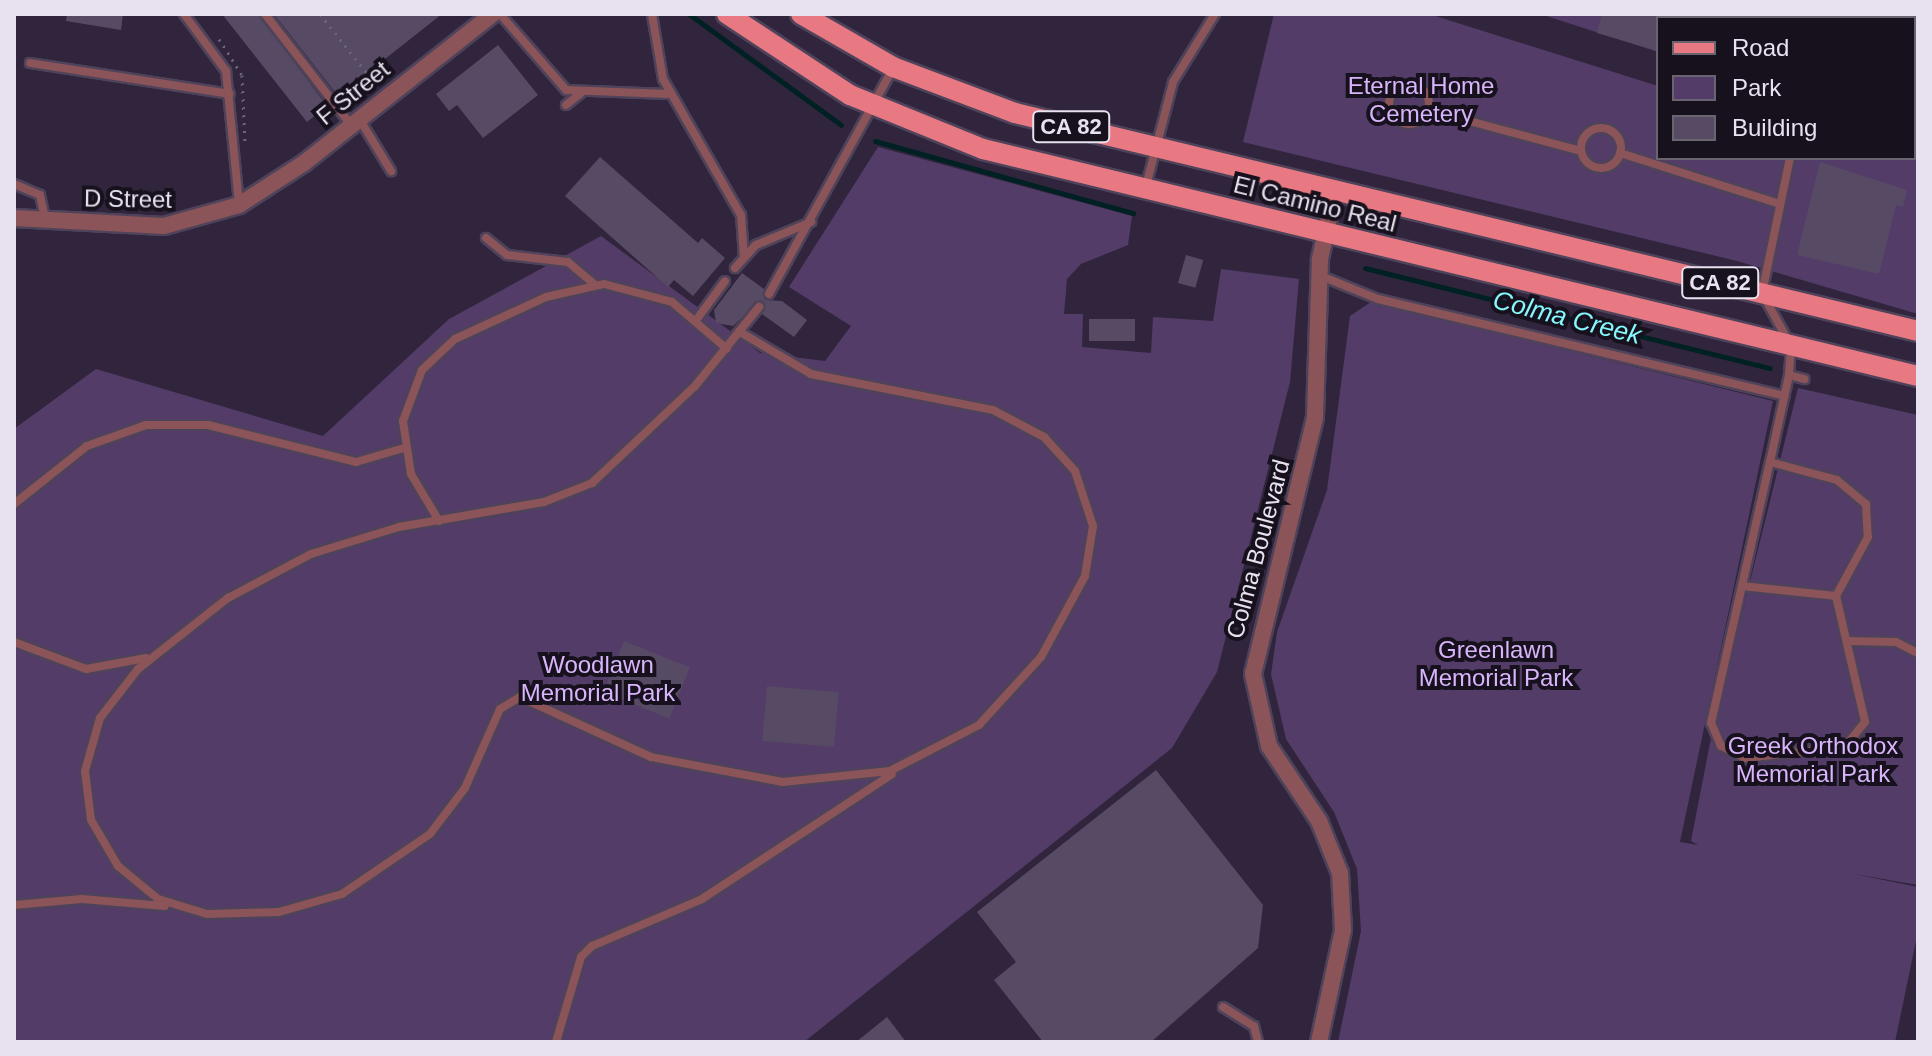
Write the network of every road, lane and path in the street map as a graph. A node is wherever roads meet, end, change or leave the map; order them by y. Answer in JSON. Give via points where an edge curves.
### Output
{"nodes":[{"id":1,"x":184,"y":14,"type":"edge"},
{"id":2,"x":265,"y":14,"type":"edge"},
{"id":3,"x":320,"y":14,"type":"edge"},
{"id":4,"x":493,"y":14,"type":"edge"},
{"id":5,"x":500,"y":14,"type":"edge"},
{"id":6,"x":652,"y":14,"type":"edge"},
{"id":7,"x":727,"y":14,"type":"edge"},
{"id":8,"x":801,"y":14,"type":"edge"},
{"id":9,"x":1215,"y":14,"type":"edge"},
{"id":10,"x":30,"y":63,"type":"dead end"},
{"id":11,"x":893,"y":67,"type":"junction"},
{"id":12,"x":581,"y":92,"type":"junction"},
{"id":13,"x":230,"y":94,"type":"junction"},
{"id":14,"x":668,"y":94,"type":"junction"},
{"id":15,"x":386,"y":98,"type":"junction"},
{"id":16,"x":566,"y":105,"type":"dead end"},
{"id":17,"x":873,"y":106,"type":"junction"},
{"id":18,"x":1428,"y":110,"type":"junction"},
{"id":19,"x":355,"y":122,"type":"junction"},
{"id":20,"x":1155,"y":147,"type":"junction"},
{"id":21,"x":1581,"y":151,"type":"junction"},
{"id":22,"x":1620,"y":153,"type":"junction"},
{"id":23,"x":1790,"y":160,"type":"edge"},
{"id":24,"x":391,"y":171,"type":"dead end"},
{"id":25,"x":14,"y":184,"type":"edge"},
{"id":26,"x":1145,"y":190,"type":"junction"},
{"id":27,"x":1335,"y":190,"type":"junction"},
{"id":28,"x":1780,"y":204,"type":"junction"},
{"id":29,"x":239,"y":205,"type":"junction"},
{"id":30,"x":14,"y":218,"type":"edge"},
{"id":31,"x":45,"y":220,"type":"junction"},
{"id":32,"x":815,"y":220,"type":"junction"},
{"id":33,"x":1325,"y":233,"type":"junction"},
{"id":34,"x":486,"y":238,"type":"dead end"},
{"id":35,"x":744,"y":257,"type":"junction"},
{"id":36,"x":735,"y":268,"type":"dead end"},
{"id":37,"x":1321,"y":276,"type":"junction"},
{"id":38,"x":725,"y":281,"type":"dead end"},
{"id":39,"x":595,"y":285,"type":"junction"},
{"id":40,"x":1762,"y":293,"type":"junction"},
{"id":41,"x":769,"y":294,"type":"dead end"},
{"id":42,"x":759,"y":307,"type":"dead end"},
{"id":43,"x":697,"y":319,"type":"junction"},
{"id":44,"x":1918,"y":331,"type":"edge"},
{"id":45,"x":740,"y":332,"type":"junction"},
{"id":46,"x":1791,"y":346,"type":"junction"},
{"id":47,"x":727,"y":349,"type":"junction"},
{"id":48,"x":1789,"y":375,"type":"junction"},
{"id":49,"x":1918,"y":376,"type":"edge"},
{"id":50,"x":1804,"y":379,"type":"dead end"},
{"id":51,"x":1785,"y":396,"type":"junction"},
{"id":52,"x":404,"y":448,"type":"junction"},
{"id":53,"x":1770,"y":462,"type":"junction"},
{"id":54,"x":14,"y":504,"type":"edge"},
{"id":55,"x":439,"y":521,"type":"junction"},
{"id":56,"x":1742,"y":586,"type":"junction"},
{"id":57,"x":1836,"y":596,"type":"junction"},
{"id":58,"x":1848,"y":641,"type":"junction"},
{"id":59,"x":14,"y":642,"type":"edge"},
{"id":60,"x":157,"y":652,"type":"junction"},
{"id":61,"x":1918,"y":653,"type":"edge"},
{"id":62,"x":911,"y":764,"type":"junction"},
{"id":63,"x":14,"y":905,"type":"edge"},
{"id":64,"x":186,"y":910,"type":"junction"},
{"id":65,"x":1223,"y":1007,"type":"dead end"},
{"id":66,"x":556,"y":1042,"type":"edge"},
{"id":67,"x":1258,"y":1042,"type":"edge"},
{"id":68,"x":1319,"y":1042,"type":"edge"}],
"edges":[{"from":1,"to":13,"type":"lane","via":[[221,61]]},
{"from":2,"to":19,"type":"lane"},
{"from":3,"to":15,"type":"path"},
{"from":4,"to":15,"type":"street","name":"F Street"},
{"from":5,"to":12,"type":"lane","via":[[555,82]]},
{"from":6,"to":14,"type":"lane"},
{"from":7,"to":17,"type":"main road","name":"El Camino Real","number":"CA 82"},
{"from":8,"to":11,"type":"main road","name":"El Camino Real","number":"CA 82"},
{"from":9,"to":20,"type":"lane","via":[[1173,82]]},
{"from":10,"to":13,"type":"lane"},
{"from":11,"to":17,"type":"lane"},
{"from":11,"to":20,"type":"main road","name":"El Camino Real","number":"CA 82","via":[[1015,113]]},
{"from":12,"to":14,"type":"lane"},
{"from":12,"to":16,"type":"lane"},
{"from":13,"to":29,"type":"lane"},
{"from":14,"to":35,"type":"lane","via":[[741,215]]},
{"from":15,"to":19,"type":"street","name":"F Street"},
{"from":17,"to":26,"type":"main road","name":"El Camino Real","number":"CA 82","via":[[975,147]]},
{"from":17,"to":32,"type":"lane"},
{"from":18,"to":18,"type":"lane","via":[[1426,95],[1412,84],[1396,89],[1388,103],[1405,124]]},
{"from":18,"to":21,"type":"lane"},
{"from":19,"to":24,"type":"lane"},
{"from":19,"to":29,"type":"street","name":"F Street"},
{"from":20,"to":26,"type":"lane"},
{"from":20,"to":27,"type":"main road","name":"El Camino Real","number":"CA 82"},
{"from":21,"to":22,"type":"lane","via":[[1598,167]]},
{"from":21,"to":22,"type":"lane","via":[[1586,135],[1602,128],[1618,139]]},
{"from":22,"to":28,"type":"lane"},
{"from":23,"to":28,"type":"lane"},
{"from":25,"to":31,"type":"lane","via":[[40,195]]},
{"from":26,"to":33,"type":"main road","name":"El Camino Real","number":"CA 82"},
{"from":27,"to":33,"type":"street","name":"Colma Boulevard"},
{"from":27,"to":40,"type":"main road","name":"El Camino Real","number":"CA 82"},
{"from":28,"to":40,"type":"lane"},
{"from":29,"to":31,"type":"street","name":"D Street","via":[[164,226]]},
{"from":30,"to":31,"type":"street","name":"D Street"},
{"from":32,"to":35,"type":"lane","via":[[763,240]]},
{"from":32,"to":41,"type":"lane"},
{"from":33,"to":37,"type":"street","name":"Colma Boulevard"},
{"from":33,"to":46,"type":"main road","name":"El Camino Real","number":"CA 82"},
{"from":34,"to":39,"type":"lane","via":[[507,255],[568,262]]},
{"from":35,"to":36,"type":"lane"},
{"from":37,"to":51,"type":"lane","via":[[1378,299]]},
{"from":37,"to":68,"type":"street","name":"Colma Boulevard","via":[[1315,417],[1253,674],[1269,746],[1319,821],[1340,873],[1343,930]]},
{"from":38,"to":43,"type":"lane"},
{"from":39,"to":43,"type":"lane","via":[[645,291]]},
{"from":39,"to":52,"type":"lane","via":[[510,311],[442,348],[410,394]]},
{"from":40,"to":44,"type":"main road","name":"El Camino Real","number":"CA 82"},
{"from":40,"to":46,"type":"lane"},
{"from":42,"to":45,"type":"lane"},
{"from":43,"to":47,"type":"lane"},
{"from":45,"to":47,"type":"lane"},
{"from":45,"to":62,"type":"lane","via":[[811,374],[957,400],[1011,418],[1055,446],[1088,496],[1090,560],[1052,640],[979,725]]},
{"from":46,"to":48,"type":"lane"},
{"from":46,"to":49,"type":"main road","name":"El Camino Real","number":"CA 82"},
{"from":47,"to":55,"type":"lane","via":[[592,483],[544,502]]},
{"from":48,"to":50,"type":"lane"},
{"from":48,"to":51,"type":"lane"},
{"from":51,"to":53,"type":"lane"},
{"from":52,"to":54,"type":"lane","via":[[356,462],[223,427],[146,425],[87,446]]},
{"from":52,"to":55,"type":"lane"},
{"from":53,"to":56,"type":"lane"},
{"from":53,"to":57,"type":"lane","via":[[1837,480],[1866,504],[1868,537]]},
{"from":55,"to":60,"type":"lane","via":[[311,554],[228,598]]},
{"from":56,"to":57,"type":"lane"},
{"from":56,"to":58,"type":"lane","via":[[1711,723],[1721,746],[1745,758],[1845,747],[1861,735],[1865,699]]},
{"from":57,"to":58,"type":"lane"},
{"from":58,"to":61,"type":"lane","via":[[1896,642]]},
{"from":59,"to":60,"type":"lane","via":[[86,669],[114,669]]},
{"from":60,"to":64,"type":"lane","via":[[100,718],[86,759],[86,796],[98,837],[118,866],[144,890]]},
{"from":62,"to":64,"type":"lane","via":[[826,782],[718,774],[627,748],[520,697],[500,709],[443,819],[381,874],[301,908],[233,915]]},
{"from":62,"to":66,"type":"lane","via":[[702,899],[592,946],[581,957]]},
{"from":63,"to":64,"type":"lane","via":[[82,899]]},
{"from":65,"to":67,"type":"lane","via":[[1254,1026]]}]}
